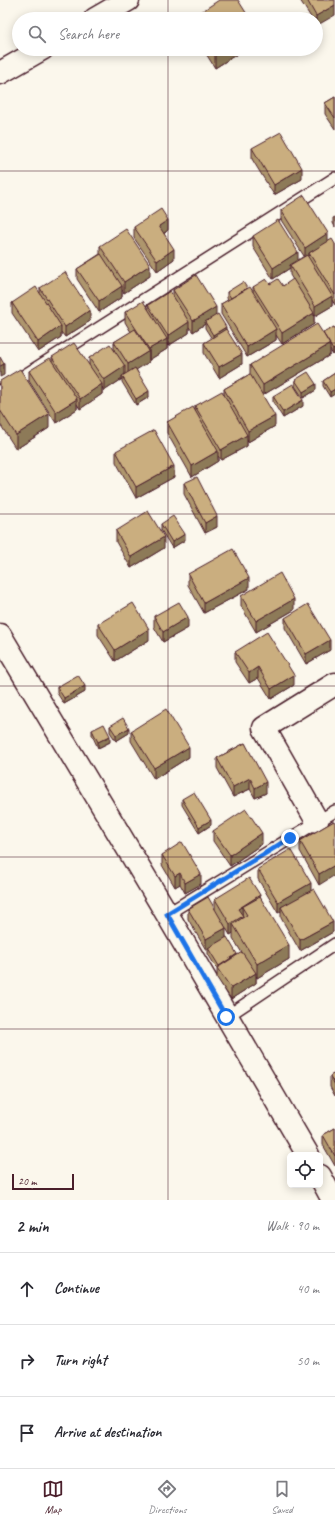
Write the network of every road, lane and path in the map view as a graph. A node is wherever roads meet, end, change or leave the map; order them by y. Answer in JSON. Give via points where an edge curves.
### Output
{"nodes":[{"id":1,"x":128,"y":0,"type":"edge"},
{"id":2,"x":107,"y":12,"type":"edge"},
{"id":3,"x":30,"y":56,"type":"edge"},
{"id":4,"x":0,"y":73,"type":"edge"},
{"id":5,"x":335,"y":178,"type":"edge"},
{"id":6,"x":0,"y":391,"type":"edge"},
{"id":7,"x":0,"y":636,"type":"edge"},
{"id":8,"x":335,"y":684,"type":"edge"},
{"id":9,"x":326,"y":816,"type":"edge"},
{"id":10,"x":167,"y":914,"type":"junction"},
{"id":11,"x":335,"y":944,"type":"edge"},
{"id":12,"x":226,"y":1017,"type":"junction"},
{"id":13,"x":306,"y":1152,"type":"edge"}],
"edges":[{"from":1,"to":2,"type":"street"},
{"from":3,"to":4,"type":"street"},
{"from":5,"to":6,"type":"lane"},
{"from":7,"to":10,"type":"street"},
{"from":8,"to":9,"type":"street","via":[[264,728]]},
{"from":9,"to":10,"type":"lane"},
{"from":10,"to":12,"type":"street"},
{"from":11,"to":12,"type":"lane"},
{"from":12,"to":13,"type":"street"}]}
